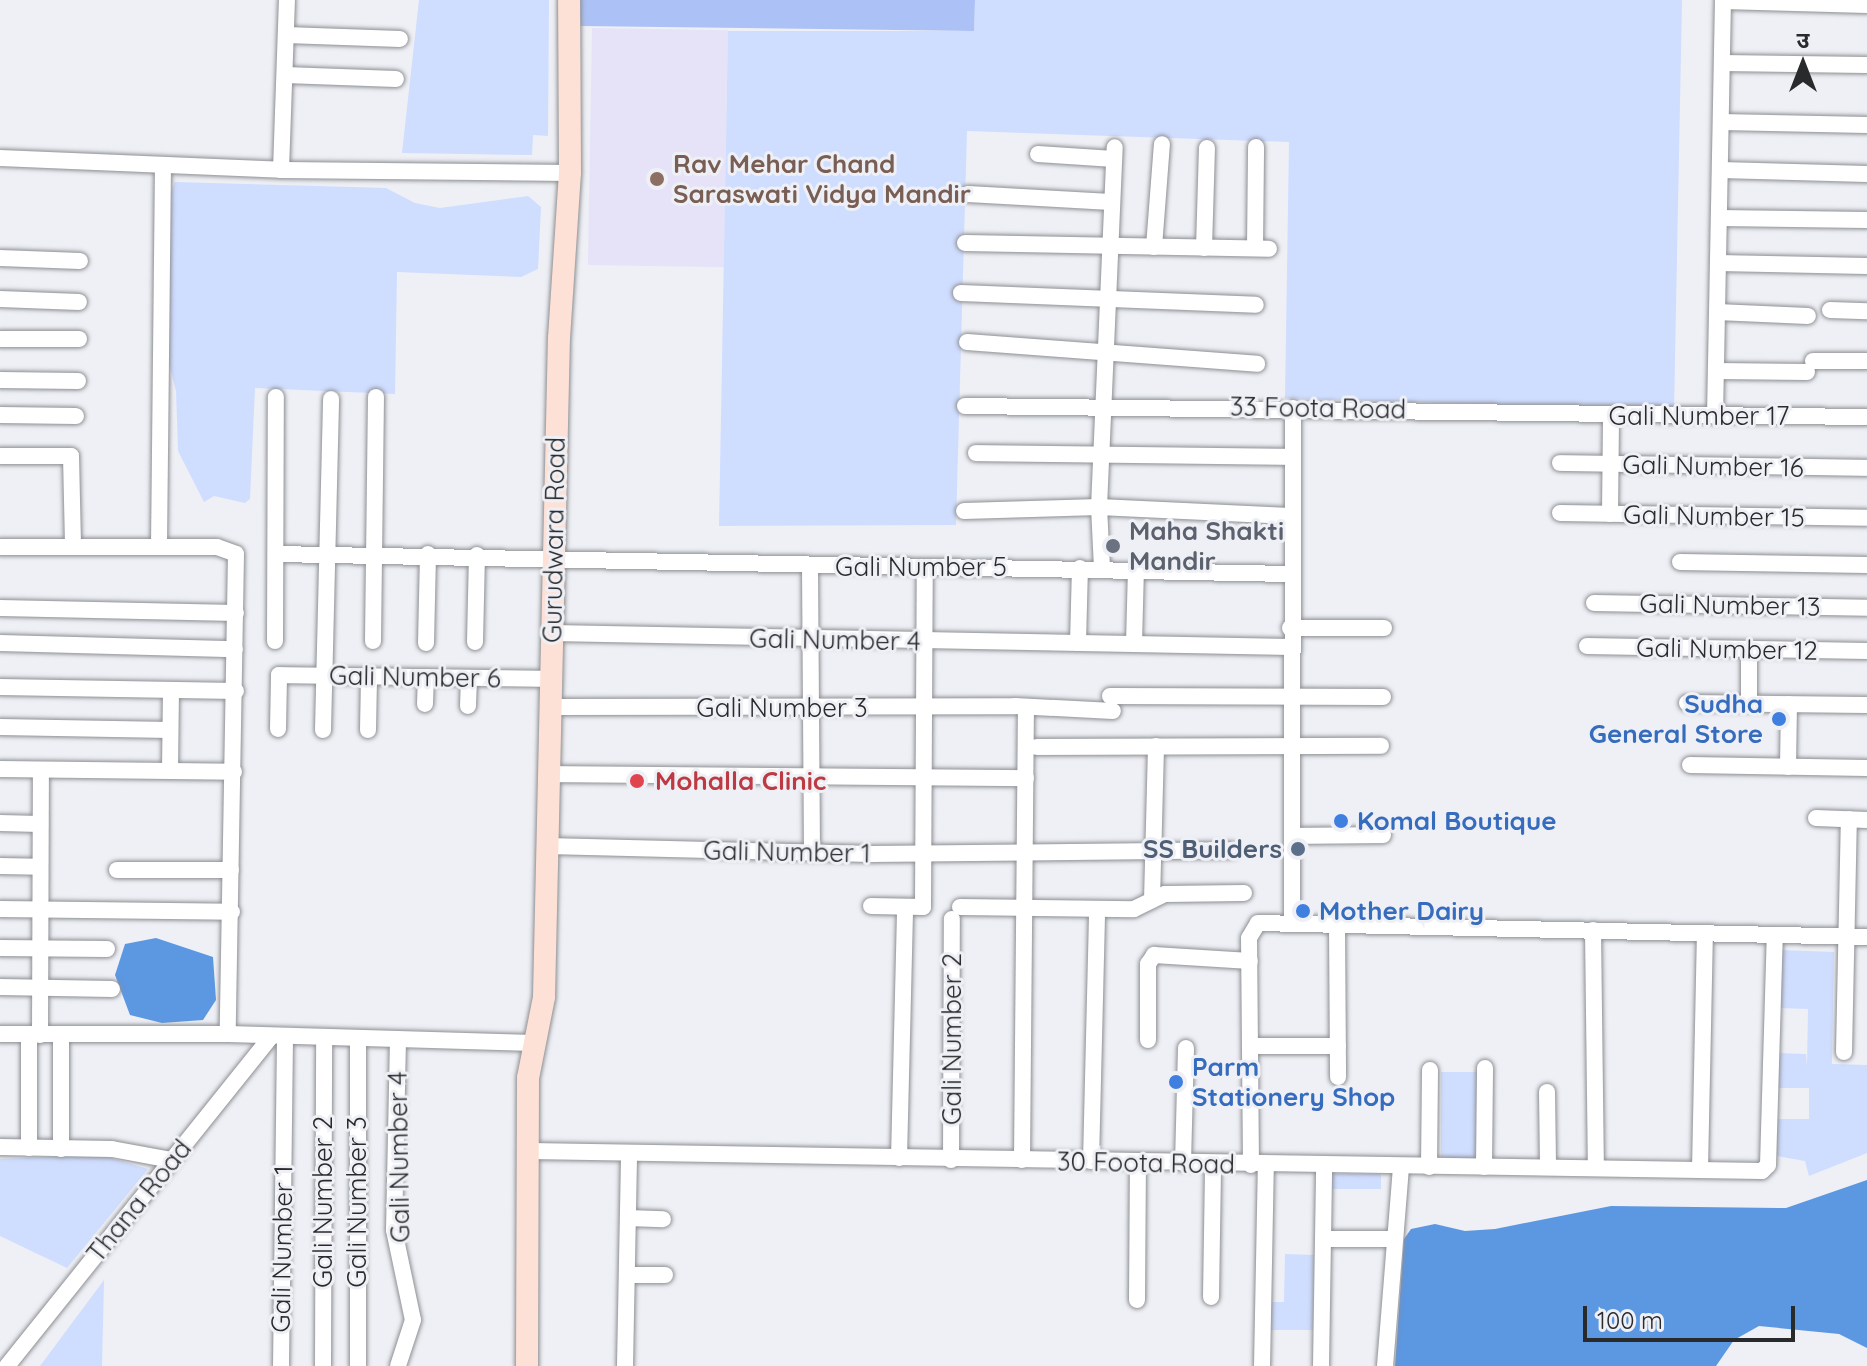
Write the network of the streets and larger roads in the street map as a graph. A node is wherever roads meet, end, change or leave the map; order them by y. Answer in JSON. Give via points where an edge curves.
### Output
{"nodes":[{"id":1,"x":287,"y":0,"type":"edge"},
{"id":2,"x":569,"y":0,"type":"edge"},
{"id":3,"x":1723,"y":0,"type":"edge"},
{"id":4,"x":1867,"y":5,"type":"edge"},
{"id":5,"x":286,"y":35,"type":"junction"},
{"id":6,"x":400,"y":39,"type":"dead end"},
{"id":7,"x":1722,"y":63,"type":"junction"},
{"id":8,"x":1867,"y":65,"type":"edge"},
{"id":9,"x":285,"y":75,"type":"junction"},
{"id":10,"x":396,"y":79,"type":"dead end"},
{"id":11,"x":1721,"y":122,"type":"junction"},
{"id":12,"x":1867,"y":125,"type":"edge"},
{"id":13,"x":1162,"y":144,"type":"dead end"},
{"id":14,"x":1256,"y":147,"type":"dead end"},
{"id":15,"x":1207,"y":148,"type":"dead end"},
{"id":16,"x":1038,"y":154,"type":"dead end"},
{"id":17,"x":0,"y":158,"type":"edge"},
{"id":18,"x":163,"y":165,"type":"junction"},
{"id":19,"x":281,"y":170,"type":"junction"},
{"id":20,"x":1721,"y":170,"type":"junction"},
{"id":21,"x":570,"y":173,"type":"junction"},
{"id":22,"x":1867,"y":174,"type":"edge"},
{"id":23,"x":968,"y":194,"type":"dead end"},
{"id":24,"x":1111,"y":202,"type":"junction"},
{"id":25,"x":1719,"y":218,"type":"junction"},
{"id":26,"x":1867,"y":220,"type":"edge"},
{"id":27,"x":965,"y":243,"type":"dead end"},
{"id":28,"x":1109,"y":247,"type":"junction"},
{"id":29,"x":1154,"y":247,"type":"junction"},
{"id":30,"x":1204,"y":248,"type":"junction"},
{"id":31,"x":0,"y":258,"type":"edge"},
{"id":32,"x":80,"y":261,"type":"dead end"},
{"id":33,"x":1718,"y":263,"type":"junction"},
{"id":34,"x":1867,"y":266,"type":"edge"},
{"id":35,"x":961,"y":293,"type":"dead end"},
{"id":36,"x":0,"y":299,"type":"edge"},
{"id":37,"x":1108,"y":301,"type":"junction"},
{"id":38,"x":79,"y":302,"type":"dead end"},
{"id":39,"x":1256,"y":305,"type":"dead end"},
{"id":40,"x":1830,"y":310,"type":"dead end"},
{"id":41,"x":1867,"y":311,"type":"edge"},
{"id":42,"x":1717,"y":312,"type":"junction"},
{"id":43,"x":1808,"y":316,"type":"dead end"},
{"id":44,"x":0,"y":339,"type":"edge"},
{"id":45,"x":79,"y":339,"type":"dead end"},
{"id":46,"x":967,"y":342,"type":"dead end"},
{"id":47,"x":1106,"y":357,"type":"junction"},
{"id":48,"x":1867,"y":361,"type":"edge"},
{"id":49,"x":1257,"y":364,"type":"dead end"},
{"id":50,"x":1716,"y":371,"type":"junction"},
{"id":51,"x":0,"y":380,"type":"edge"},
{"id":52,"x":78,"y":381,"type":"dead end"},
{"id":53,"x":276,"y":397,"type":"dead end"},
{"id":54,"x":376,"y":397,"type":"dead end"},
{"id":55,"x":331,"y":399,"type":"dead end"},
{"id":56,"x":1105,"y":405,"type":"junction"},
{"id":57,"x":965,"y":406,"type":"dead end"},
{"id":58,"x":1293,"y":408,"type":"junction"},
{"id":59,"x":1532,"y":414,"type":"joint"},
{"id":60,"x":0,"y":415,"type":"edge"},
{"id":61,"x":1611,"y":415,"type":"junction"},
{"id":62,"x":76,"y":416,"type":"dead end"},
{"id":63,"x":1715,"y":416,"type":"junction"},
{"id":64,"x":1867,"y":417,"type":"edge"},
{"id":65,"x":976,"y":453,"type":"dead end"},
{"id":66,"x":1103,"y":454,"type":"junction"},
{"id":67,"x":0,"y":456,"type":"edge"},
{"id":68,"x":1292,"y":457,"type":"junction"},
{"id":69,"x":1560,"y":463,"type":"dead end"},
{"id":70,"x":1611,"y":464,"type":"junction"},
{"id":71,"x":1867,"y":468,"type":"edge"},
{"id":72,"x":1099,"y":507,"type":"junction"},
{"id":73,"x":964,"y":511,"type":"dead end"},
{"id":74,"x":1560,"y":513,"type":"dead end"},
{"id":75,"x":1610,"y":514,"type":"junction"},
{"id":76,"x":1290,"y":516,"type":"junction"},
{"id":77,"x":1867,"y":518,"type":"edge"},
{"id":78,"x":159,"y":546,"type":"junction"},
{"id":79,"x":0,"y":547,"type":"edge"},
{"id":80,"x":73,"y":547,"type":"junction"},
{"id":81,"x":276,"y":554,"type":"junction"},
{"id":82,"x":325,"y":554,"type":"junction"},
{"id":83,"x":375,"y":554,"type":"junction"},
{"id":84,"x":428,"y":554,"type":"junction"},
{"id":85,"x":477,"y":555,"type":"junction"},
{"id":86,"x":554,"y":557,"type":"junction"},
{"id":87,"x":1680,"y":562,"type":"dead end"},
{"id":88,"x":1867,"y":565,"type":"edge"},
{"id":89,"x":810,"y":567,"type":"junction"},
{"id":90,"x":925,"y":567,"type":"junction"},
{"id":91,"x":1080,"y":568,"type":"junction"},
{"id":92,"x":1102,"y":568,"type":"junction"},
{"id":93,"x":1136,"y":569,"type":"junction"},
{"id":94,"x":1289,"y":574,"type":"junction"},
{"id":95,"x":1594,"y":603,"type":"dead end"},
{"id":96,"x":0,"y":608,"type":"edge"},
{"id":97,"x":1867,"y":608,"type":"edge"},
{"id":98,"x":236,"y":613,"type":"junction"},
{"id":99,"x":1290,"y":628,"type":"junction"},
{"id":100,"x":1384,"y":628,"type":"dead end"},
{"id":101,"x":552,"y":633,"type":"junction"},
{"id":102,"x":812,"y":640,"type":"junction"},
{"id":103,"x":275,"y":641,"type":"dead end"},
{"id":104,"x":373,"y":641,"type":"dead end"},
{"id":105,"x":475,"y":642,"type":"dead end"},
{"id":106,"x":924,"y":642,"type":"junction"},
{"id":107,"x":0,"y":643,"type":"edge"},
{"id":108,"x":426,"y":643,"type":"dead end"},
{"id":109,"x":1078,"y":643,"type":"junction"},
{"id":110,"x":1127,"y":644,"type":"junction"},
{"id":111,"x":1587,"y":646,"type":"dead end"},
{"id":112,"x":1291,"y":647,"type":"junction"},
{"id":113,"x":235,"y":649,"type":"junction"},
{"id":114,"x":1749,"y":649,"type":"junction"},
{"id":115,"x":1867,"y":651,"type":"edge"},
{"id":116,"x":324,"y":675,"type":"junction"},
{"id":117,"x":369,"y":676,"type":"junction"},
{"id":118,"x":426,"y":677,"type":"junction"},
{"id":119,"x":469,"y":678,"type":"junction"},
{"id":120,"x":551,"y":679,"type":"junction"},
{"id":121,"x":0,"y":687,"type":"edge"},
{"id":122,"x":171,"y":690,"type":"junction"},
{"id":123,"x":236,"y":691,"type":"junction"},
{"id":124,"x":1291,"y":696,"type":"junction"},
{"id":125,"x":1383,"y":697,"type":"dead end"},
{"id":126,"x":1687,"y":703,"type":"dead end"},
{"id":127,"x":425,"y":704,"type":"dead end"},
{"id":128,"x":1749,"y":704,"type":"junction"},
{"id":129,"x":1789,"y":704,"type":"junction"},
{"id":130,"x":1867,"y":705,"type":"edge"},
{"id":131,"x":468,"y":706,"type":"dead end"},
{"id":132,"x":550,"y":707,"type":"junction"},
{"id":133,"x":924,"y":707,"type":"junction"},
{"id":134,"x":1020,"y":707,"type":"junction"},
{"id":135,"x":814,"y":708,"type":"junction"},
{"id":136,"x":0,"y":727,"type":"edge"},
{"id":137,"x":278,"y":729,"type":"dead end"},
{"id":138,"x":170,"y":730,"type":"junction"},
{"id":139,"x":323,"y":730,"type":"dead end"},
{"id":140,"x":368,"y":730,"type":"dead end"},
{"id":141,"x":1156,"y":746,"type":"junction"},
{"id":142,"x":1292,"y":746,"type":"junction"},
{"id":143,"x":1381,"y":746,"type":"dead end"},
{"id":144,"x":1037,"y":747,"type":"dead end"},
{"id":145,"x":1690,"y":765,"type":"dead end"},
{"id":146,"x":1788,"y":767,"type":"junction"},
{"id":147,"x":1867,"y":768,"type":"edge"},
{"id":148,"x":0,"y":769,"type":"edge"},
{"id":149,"x":170,"y":771,"type":"junction"},
{"id":150,"x":234,"y":772,"type":"junction"},
{"id":151,"x":549,"y":774,"type":"junction"},
{"id":152,"x":41,"y":776,"type":"dead end"},
{"id":153,"x":813,"y":776,"type":"junction"},
{"id":154,"x":924,"y":777,"type":"junction"},
{"id":155,"x":1026,"y":778,"type":"junction"},
{"id":156,"x":1816,"y":818,"type":"dead end"},
{"id":157,"x":1849,"y":819,"type":"junction"},
{"id":158,"x":1867,"y":820,"type":"edge"},
{"id":159,"x":0,"y":823,"type":"edge"},
{"id":160,"x":40,"y":824,"type":"junction"},
{"id":161,"x":1383,"y":835,"type":"dead end"},
{"id":162,"x":1292,"y":836,"type":"junction"},
{"id":163,"x":547,"y":846,"type":"junction"},
{"id":164,"x":1232,"y":850,"type":"dead end"},
{"id":165,"x":1153,"y":852,"type":"junction"},
{"id":166,"x":812,"y":853,"type":"junction"},
{"id":167,"x":924,"y":854,"type":"junction"},
{"id":168,"x":1027,"y":854,"type":"junction"},
{"id":169,"x":0,"y":866,"type":"edge"},
{"id":170,"x":39,"y":867,"type":"junction"},
{"id":171,"x":117,"y":870,"type":"dead end"},
{"id":172,"x":231,"y":870,"type":"junction"},
{"id":173,"x":1244,"y":893,"type":"dead end"},
{"id":174,"x":1152,"y":900,"type":"junction"},
{"id":175,"x":871,"y":906,"type":"dead end"},
{"id":176,"x":905,"y":908,"type":"junction"},
{"id":177,"x":1026,"y":908,"type":"junction"},
{"id":178,"x":0,"y":909,"type":"edge"},
{"id":179,"x":1097,"y":909,"type":"junction"},
{"id":180,"x":38,"y":910,"type":"junction"},
{"id":181,"x":232,"y":912,"type":"junction"},
{"id":182,"x":1292,"y":924,"type":"junction"},
{"id":183,"x":1337,"y":925,"type":"junction"},
{"id":184,"x":1593,"y":930,"type":"junction"},
{"id":185,"x":1705,"y":933,"type":"junction"},
{"id":186,"x":1775,"y":935,"type":"junction"},
{"id":187,"x":1847,"y":937,"type":"junction"},
{"id":188,"x":1867,"y":937,"type":"edge"},
{"id":189,"x":0,"y":948,"type":"edge"},
{"id":190,"x":38,"y":949,"type":"junction"},
{"id":191,"x":107,"y":949,"type":"dead end"},
{"id":192,"x":1250,"y":961,"type":"junction"},
{"id":193,"x":0,"y":987,"type":"edge"},
{"id":194,"x":39,"y":988,"type":"junction"},
{"id":195,"x":112,"y":989,"type":"dead end"},
{"id":196,"x":0,"y":1034,"type":"edge"},
{"id":197,"x":228,"y":1034,"type":"junction"},
{"id":198,"x":35,"y":1035,"type":"junction"},
{"id":199,"x":61,"y":1035,"type":"junction"},
{"id":200,"x":278,"y":1036,"type":"junction"},
{"id":201,"x":324,"y":1037,"type":"junction"},
{"id":202,"x":358,"y":1038,"type":"junction"},
{"id":203,"x":398,"y":1039,"type":"junction"},
{"id":204,"x":1148,"y":1040,"type":"dead end"},
{"id":205,"x":534,"y":1043,"type":"junction"},
{"id":206,"x":1252,"y":1046,"type":"junction"},
{"id":207,"x":1338,"y":1046,"type":"junction"},
{"id":208,"x":1186,"y":1048,"type":"dead end"},
{"id":209,"x":1844,"y":1052,"type":"dead end"},
{"id":210,"x":1485,"y":1068,"type":"dead end"},
{"id":211,"x":1430,"y":1070,"type":"dead end"},
{"id":212,"x":1338,"y":1077,"type":"dead end"},
{"id":213,"x":1547,"y":1092,"type":"dead end"},
{"id":214,"x":0,"y":1147,"type":"edge"},
{"id":215,"x":29,"y":1148,"type":"junction"},
{"id":216,"x":61,"y":1149,"type":"junction"},
{"id":217,"x":530,"y":1151,"type":"junction"},
{"id":218,"x":629,"y":1153,"type":"junction"},
{"id":219,"x":899,"y":1158,"type":"junction"},
{"id":220,"x":172,"y":1160,"type":"junction"},
{"id":221,"x":951,"y":1160,"type":"junction"},
{"id":222,"x":1022,"y":1160,"type":"junction"},
{"id":223,"x":1091,"y":1161,"type":"junction"},
{"id":224,"x":1138,"y":1162,"type":"junction"},
{"id":225,"x":1183,"y":1163,"type":"junction"},
{"id":226,"x":1213,"y":1163,"type":"junction"},
{"id":227,"x":1259,"y":1165,"type":"junction"},
{"id":228,"x":1324,"y":1166,"type":"junction"},
{"id":229,"x":1401,"y":1167,"type":"junction"},
{"id":230,"x":1429,"y":1167,"type":"junction"},
{"id":231,"x":1484,"y":1167,"type":"junction"},
{"id":232,"x":1548,"y":1167,"type":"junction"},
{"id":233,"x":1596,"y":1168,"type":"junction"},
{"id":234,"x":1700,"y":1169,"type":"junction"},
{"id":235,"x":628,"y":1218,"type":"junction"},
{"id":236,"x":663,"y":1219,"type":"dead end"},
{"id":237,"x":1323,"y":1239,"type":"junction"},
{"id":238,"x":1392,"y":1239,"type":"junction"},
{"id":239,"x":627,"y":1275,"type":"junction"},
{"id":240,"x":665,"y":1275,"type":"dead end"},
{"id":241,"x":1211,"y":1297,"type":"dead end"},
{"id":242,"x":1137,"y":1300,"type":"dead end"},
{"id":243,"x":7,"y":1366,"type":"edge"},
{"id":244,"x":281,"y":1366,"type":"edge"},
{"id":245,"x":323,"y":1366,"type":"edge"},
{"id":246,"x":358,"y":1366,"type":"edge"},
{"id":247,"x":398,"y":1366,"type":"edge"},
{"id":248,"x":527,"y":1366,"type":"edge"},
{"id":249,"x":625,"y":1366,"type":"edge"},
{"id":250,"x":1262,"y":1366,"type":"edge"},
{"id":251,"x":1321,"y":1366,"type":"edge"},
{"id":252,"x":1385,"y":1366,"type":"edge"}],
"edges":[{"from":1,"to":5,"type":"street"},
{"from":2,"to":21,"type":"street","name":"Gurudwara Road"},
{"from":3,"to":4,"type":"street"},
{"from":3,"to":7,"type":"street"},
{"from":5,"to":6,"type":"street"},
{"from":5,"to":9,"type":"street"},
{"from":7,"to":8,"type":"street"},
{"from":7,"to":11,"type":"street"},
{"from":9,"to":10,"type":"street"},
{"from":9,"to":19,"type":"street"},
{"from":11,"to":12,"type":"street"},
{"from":11,"to":20,"type":"street"},
{"from":13,"to":29,"type":"street"},
{"from":14,"to":30,"type":"street","via":[[1262,248]]},
{"from":15,"to":30,"type":"street"},
{"from":16,"to":24,"type":"street","via":[[1115,153]]},
{"from":17,"to":18,"type":"street"},
{"from":18,"to":19,"type":"street"},
{"from":18,"to":78,"type":"street"},
{"from":19,"to":21,"type":"street"},
{"from":20,"to":22,"type":"street"},
{"from":20,"to":25,"type":"street"},
{"from":21,"to":86,"type":"street","name":"Gurudwara Road"},
{"from":23,"to":24,"type":"street"},
{"from":24,"to":28,"type":"street"},
{"from":25,"to":26,"type":"street"},
{"from":25,"to":33,"type":"street"},
{"from":27,"to":28,"type":"street"},
{"from":28,"to":29,"type":"street"},
{"from":28,"to":37,"type":"street"},
{"from":29,"to":30,"type":"street"},
{"from":31,"to":32,"type":"street"},
{"from":33,"to":34,"type":"street"},
{"from":33,"to":42,"type":"street"},
{"from":35,"to":37,"type":"street"},
{"from":36,"to":38,"type":"street"},
{"from":37,"to":39,"type":"street"},
{"from":37,"to":47,"type":"street"},
{"from":40,"to":41,"type":"street"},
{"from":42,"to":43,"type":"street"},
{"from":42,"to":50,"type":"street"},
{"from":44,"to":45,"type":"street"},
{"from":46,"to":47,"type":"street"},
{"from":47,"to":49,"type":"street"},
{"from":47,"to":56,"type":"street"},
{"from":48,"to":50,"type":"street"},
{"from":50,"to":63,"type":"street"},
{"from":51,"to":52,"type":"street"},
{"from":53,"to":81,"type":"street"},
{"from":54,"to":83,"type":"street"},
{"from":55,"to":82,"type":"street"},
{"from":56,"to":57,"type":"street","name":"33 Foota Road"},
{"from":56,"to":58,"type":"street","name":"33 Foota Road"},
{"from":56,"to":66,"type":"street"},
{"from":58,"to":59,"type":"street","name":"33 Foota Road"},
{"from":58,"to":68,"type":"street"},
{"from":59,"to":61,"type":"street","name":"Gali Number 17"},
{"from":60,"to":62,"type":"street"},
{"from":61,"to":63,"type":"street","name":"Gali Number 17"},
{"from":61,"to":70,"type":"street"},
{"from":63,"to":64,"type":"street","name":"Gali Number 17"},
{"from":65,"to":66,"type":"street"},
{"from":66,"to":68,"type":"street"},
{"from":66,"to":72,"type":"street"},
{"from":67,"to":80,"type":"street","via":[[71,456]]},
{"from":68,"to":76,"type":"street"},
{"from":69,"to":70,"type":"street","name":"Gali Number 16"},
{"from":70,"to":71,"type":"street","name":"Gali Number 16"},
{"from":70,"to":75,"type":"street"},
{"from":72,"to":73,"type":"street"},
{"from":72,"to":76,"type":"street"},
{"from":72,"to":92,"type":"street"},
{"from":74,"to":75,"type":"street","name":"Gali Number 15"},
{"from":75,"to":77,"type":"street","name":"Gali Number 15"},
{"from":76,"to":94,"type":"street"},
{"from":78,"to":80,"type":"street"},
{"from":78,"to":98,"type":"street","via":[[217,547],[236,554]]},
{"from":79,"to":80,"type":"street"},
{"from":81,"to":82,"type":"street","name":"Gali Number 5"},
{"from":81,"to":103,"type":"street"},
{"from":82,"to":83,"type":"street","name":"Gali Number 5"},
{"from":82,"to":116,"type":"street"},
{"from":83,"to":84,"type":"street","name":"Gali Number 5"},
{"from":83,"to":104,"type":"street"},
{"from":84,"to":85,"type":"street","name":"Gali Number 5"},
{"from":84,"to":108,"type":"street"},
{"from":85,"to":86,"type":"street","name":"Gali Number 5"},
{"from":85,"to":105,"type":"street"},
{"from":86,"to":89,"type":"street","name":"Gali Number 5"},
{"from":86,"to":101,"type":"street","name":"Gurudwara Road"},
{"from":87,"to":88,"type":"street"},
{"from":89,"to":90,"type":"street","name":"Gali Number 5"},
{"from":89,"to":102,"type":"street"},
{"from":90,"to":91,"type":"street","name":"Gali Number 5"},
{"from":90,"to":106,"type":"street"},
{"from":91,"to":92,"type":"street","name":"Gali Number 5"},
{"from":91,"to":109,"type":"street"},
{"from":92,"to":93,"type":"street","name":"Gali Number 5"},
{"from":93,"to":94,"type":"street","name":"Gali Number 5"},
{"from":93,"to":110,"type":"street"},
{"from":94,"to":99,"type":"street"},
{"from":95,"to":97,"type":"street","name":"Gali Number 13"},
{"from":96,"to":98,"type":"street"},
{"from":98,"to":113,"type":"street"},
{"from":99,"to":100,"type":"street"},
{"from":99,"to":112,"type":"street"},
{"from":101,"to":102,"type":"street","name":"Gali Number 4"},
{"from":101,"to":120,"type":"street","name":"Gurudwara Road"},
{"from":102,"to":106,"type":"street","name":"Gali Number 4"},
{"from":102,"to":135,"type":"street"},
{"from":106,"to":109,"type":"street","name":"Gali Number 4"},
{"from":106,"to":133,"type":"street"},
{"from":107,"to":113,"type":"street"},
{"from":109,"to":110,"type":"street","name":"Gali Number 4"},
{"from":110,"to":112,"type":"street","name":"Gali Number 4"},
{"from":111,"to":114,"type":"street","name":"Gali Number 12"},
{"from":112,"to":124,"type":"street"},
{"from":113,"to":123,"type":"street"},
{"from":114,"to":115,"type":"street","name":"Gali Number 12"},
{"from":114,"to":128,"type":"street"},
{"from":116,"to":117,"type":"street","name":"Gali Number 6"},
{"from":116,"to":137,"type":"street","name":"Gali Number 6","via":[[279,675]]},
{"from":116,"to":139,"type":"street"},
{"from":117,"to":118,"type":"street","name":"Gali Number 6"},
{"from":117,"to":140,"type":"street"},
{"from":118,"to":119,"type":"street","name":"Gali Number 6"},
{"from":118,"to":127,"type":"street"},
{"from":119,"to":120,"type":"street","name":"Gali Number 6"},
{"from":119,"to":131,"type":"street"},
{"from":120,"to":132,"type":"street","name":"Gurudwara Road"},
{"from":121,"to":122,"type":"street"},
{"from":122,"to":123,"type":"street"},
{"from":122,"to":138,"type":"street"},
{"from":123,"to":150,"type":"street"},
{"from":124,"to":125,"type":"street"},
{"from":124,"to":134,"type":"street","name":"Gali Number 3"},
{"from":124,"to":142,"type":"street"},
{"from":126,"to":128,"type":"street"},
{"from":128,"to":129,"type":"street"},
{"from":129,"to":130,"type":"street"},
{"from":129,"to":146,"type":"street"},
{"from":132,"to":135,"type":"street","name":"Gali Number 3"},
{"from":132,"to":151,"type":"street","name":"Gurudwara Road"},
{"from":133,"to":134,"type":"street","name":"Gali Number 3"},
{"from":133,"to":135,"type":"street","name":"Gali Number 3"},
{"from":133,"to":154,"type":"street"},
{"from":134,"to":155,"type":"street"},
{"from":135,"to":153,"type":"street"},
{"from":136,"to":138,"type":"street"},
{"from":138,"to":149,"type":"street"},
{"from":141,"to":142,"type":"street"},
{"from":141,"to":144,"type":"street"},
{"from":141,"to":165,"type":"street"},
{"from":142,"to":143,"type":"street"},
{"from":142,"to":162,"type":"street"},
{"from":145,"to":146,"type":"street"},
{"from":146,"to":147,"type":"street"},
{"from":148,"to":149,"type":"street"},
{"from":149,"to":150,"type":"street"},
{"from":150,"to":172,"type":"street"},
{"from":151,"to":153,"type":"street"},
{"from":151,"to":163,"type":"street","name":"Gurudwara Road"},
{"from":152,"to":160,"type":"street"},
{"from":153,"to":154,"type":"street"},
{"from":153,"to":166,"type":"street"},
{"from":154,"to":155,"type":"street"},
{"from":154,"to":167,"type":"street"},
{"from":155,"to":168,"type":"street"},
{"from":156,"to":157,"type":"street"},
{"from":157,"to":158,"type":"street"},
{"from":157,"to":187,"type":"street"},
{"from":159,"to":160,"type":"street"},
{"from":160,"to":170,"type":"street"},
{"from":161,"to":162,"type":"street"},
{"from":162,"to":182,"type":"street"},
{"from":163,"to":166,"type":"street","name":"Gali Number 1"},
{"from":163,"to":205,"type":"street","name":"Gurudwara Road","via":[[544,997]]},
{"from":164,"to":165,"type":"street","name":"Gali Number 1"},
{"from":165,"to":168,"type":"street","name":"Gali Number 1"},
{"from":165,"to":174,"type":"street"},
{"from":166,"to":167,"type":"street","name":"Gali Number 1"},
{"from":167,"to":168,"type":"street","name":"Gali Number 1"},
{"from":167,"to":176,"type":"street","via":[[923,907]]},
{"from":168,"to":177,"type":"street"},
{"from":169,"to":170,"type":"street"},
{"from":170,"to":180,"type":"street"},
{"from":171,"to":172,"type":"street"},
{"from":172,"to":181,"type":"street"},
{"from":173,"to":174,"type":"street","via":[[1165,894]]},
{"from":174,"to":179,"type":"street","via":[[1142,907]]},
{"from":175,"to":176,"type":"street"},
{"from":176,"to":219,"type":"street"},
{"from":177,"to":179,"type":"street"},
{"from":177,"to":221,"type":"street","name":"Gali Number 2","via":[[956,913]]},
{"from":177,"to":222,"type":"street"},
{"from":178,"to":180,"type":"street"},
{"from":179,"to":223,"type":"street"},
{"from":180,"to":181,"type":"street"},
{"from":180,"to":190,"type":"street"},
{"from":181,"to":197,"type":"street"},
{"from":182,"to":183,"type":"street"},
{"from":182,"to":192,"type":"street","via":[[1258,923],[1250,928]]},
{"from":183,"to":184,"type":"street"},
{"from":183,"to":207,"type":"street"},
{"from":184,"to":185,"type":"street"},
{"from":184,"to":233,"type":"street"},
{"from":185,"to":186,"type":"street"},
{"from":185,"to":234,"type":"street"},
{"from":186,"to":187,"type":"street"},
{"from":186,"to":234,"type":"street","name":"30 Foota Road","via":[[1768,1165],[1762,1171]]},
{"from":187,"to":188,"type":"street"},
{"from":187,"to":209,"type":"street"},
{"from":189,"to":190,"type":"street"},
{"from":190,"to":191,"type":"street"},
{"from":190,"to":194,"type":"street"},
{"from":192,"to":204,"type":"street","via":[[1154,955],[1148,964]]},
{"from":192,"to":206,"type":"street"},
{"from":193,"to":194,"type":"street"},
{"from":194,"to":195,"type":"street"},
{"from":194,"to":198,"type":"street"},
{"from":196,"to":198,"type":"street"},
{"from":197,"to":199,"type":"street"},
{"from":197,"to":200,"type":"street"},
{"from":198,"to":199,"type":"street"},
{"from":198,"to":215,"type":"street"},
{"from":199,"to":216,"type":"street"},
{"from":200,"to":201,"type":"street"},
{"from":200,"to":220,"type":"street","name":"Thana Road"},
{"from":200,"to":244,"type":"street","name":"Gali Number 1"},
{"from":201,"to":202,"type":"street"},
{"from":201,"to":245,"type":"street","name":"Gali Number 2"},
{"from":202,"to":203,"type":"street"},
{"from":202,"to":246,"type":"street","name":"Gali Number 3"},
{"from":203,"to":205,"type":"street"},
{"from":203,"to":247,"type":"street","name":"Gali Number 4","via":[[394,1230],[413,1320]]},
{"from":205,"to":217,"type":"street","name":"Gurudwara Road","via":[[528,1078]]},
{"from":206,"to":207,"type":"street"},
{"from":206,"to":227,"type":"street"},
{"from":207,"to":212,"type":"street"},
{"from":208,"to":225,"type":"street"},
{"from":210,"to":231,"type":"street"},
{"from":211,"to":230,"type":"street"},
{"from":213,"to":232,"type":"street"},
{"from":214,"to":215,"type":"street"},
{"from":215,"to":216,"type":"street"},
{"from":216,"to":220,"type":"street","via":[[137,1151]]},
{"from":217,"to":218,"type":"street","name":"30 Foota Road"},
{"from":217,"to":248,"type":"street","name":"Gurudwara Road"},
{"from":218,"to":219,"type":"street","name":"30 Foota Road"},
{"from":218,"to":235,"type":"street"},
{"from":219,"to":221,"type":"street","name":"30 Foota Road"},
{"from":220,"to":243,"type":"street","name":"Thana Road"},
{"from":221,"to":222,"type":"street","name":"30 Foota Road"},
{"from":222,"to":223,"type":"street","name":"30 Foota Road"},
{"from":223,"to":224,"type":"street","name":"30 Foota Road"},
{"from":224,"to":225,"type":"street","name":"30 Foota Road"},
{"from":224,"to":242,"type":"street"},
{"from":225,"to":226,"type":"street","name":"30 Foota Road"},
{"from":226,"to":227,"type":"street","name":"30 Foota Road"},
{"from":226,"to":241,"type":"street"},
{"from":227,"to":228,"type":"street","name":"30 Foota Road"},
{"from":227,"to":250,"type":"street"},
{"from":228,"to":229,"type":"street","name":"30 Foota Road"},
{"from":228,"to":237,"type":"street"},
{"from":229,"to":230,"type":"street","name":"30 Foota Road"},
{"from":229,"to":238,"type":"street"},
{"from":230,"to":231,"type":"street","name":"30 Foota Road"},
{"from":231,"to":232,"type":"street","name":"30 Foota Road"},
{"from":232,"to":233,"type":"street","name":"30 Foota Road"},
{"from":233,"to":234,"type":"street","name":"30 Foota Road"},
{"from":235,"to":236,"type":"street"},
{"from":235,"to":239,"type":"street"},
{"from":237,"to":238,"type":"street"},
{"from":237,"to":251,"type":"street"},
{"from":238,"to":252,"type":"street"},
{"from":239,"to":240,"type":"street"},
{"from":239,"to":249,"type":"street"}]}
